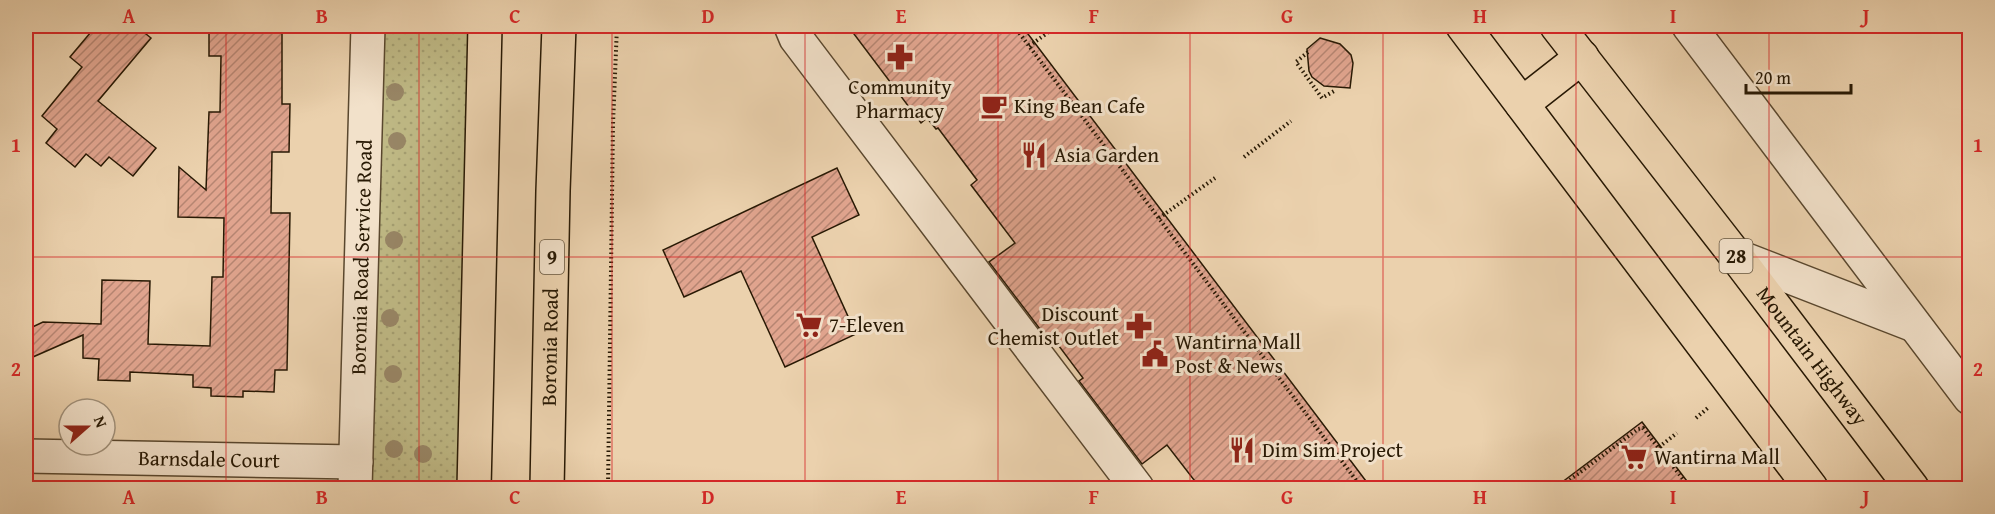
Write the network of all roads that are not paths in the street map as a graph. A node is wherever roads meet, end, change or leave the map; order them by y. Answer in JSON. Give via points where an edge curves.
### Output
{"nodes":[{"id":1,"x":368,"y":26,"type":"edge"},
{"id":2,"x":485,"y":26,"type":"edge"},
{"id":3,"x":559,"y":26,"type":"edge"},
{"id":4,"x":791,"y":26,"type":"edge"},
{"id":5,"x":1463,"y":26,"type":"edge"},
{"id":6,"x":1557,"y":26,"type":"edge"},
{"id":7,"x":1689,"y":26,"type":"edge"},
{"id":8,"x":1582,"y":57,"type":"junction"},
{"id":9,"x":1522,"y":104,"type":"junction"},
{"id":10,"x":1736,"y":256,"type":"junction"},
{"id":11,"x":1914,"y":325,"type":"junction"},
{"id":12,"x":1970,"y":398,"type":"edge"},
{"id":13,"x":26,"y":456,"type":"edge"},
{"id":14,"x":356,"y":475,"type":"edge"},
{"id":15,"x":474,"y":489,"type":"edge"},
{"id":16,"x":547,"y":489,"type":"edge"},
{"id":17,"x":1137,"y":489,"type":"edge"},
{"id":18,"x":1811,"y":489,"type":"edge"},
{"id":19,"x":1912,"y":489,"type":"edge"}],
"edges":[{"from":1,"to":14,"type":"street","name":"Boronia Road Service Road"},
{"from":2,"to":15,"type":"main road"},
{"from":3,"to":16,"type":"main road","name":"Boronia Road","number":"9"},
{"from":4,"to":17,"type":"street","via":[[796,38]]},
{"from":5,"to":9,"type":"main road"},
{"from":6,"to":8,"type":"main road","name":"Mountain Highway","number":"28"},
{"from":7,"to":11,"type":"street"},
{"from":8,"to":9,"type":"main road"},
{"from":8,"to":10,"type":"main road","name":"Mountain Highway","number":"28"},
{"from":9,"to":18,"type":"main road"},
{"from":10,"to":11,"type":"street"},
{"from":10,"to":19,"type":"main road","name":"Mountain Highway","number":"28"},
{"from":11,"to":12,"type":"street"},
{"from":13,"to":14,"type":"street","name":"Barnsdale Court"}]}
